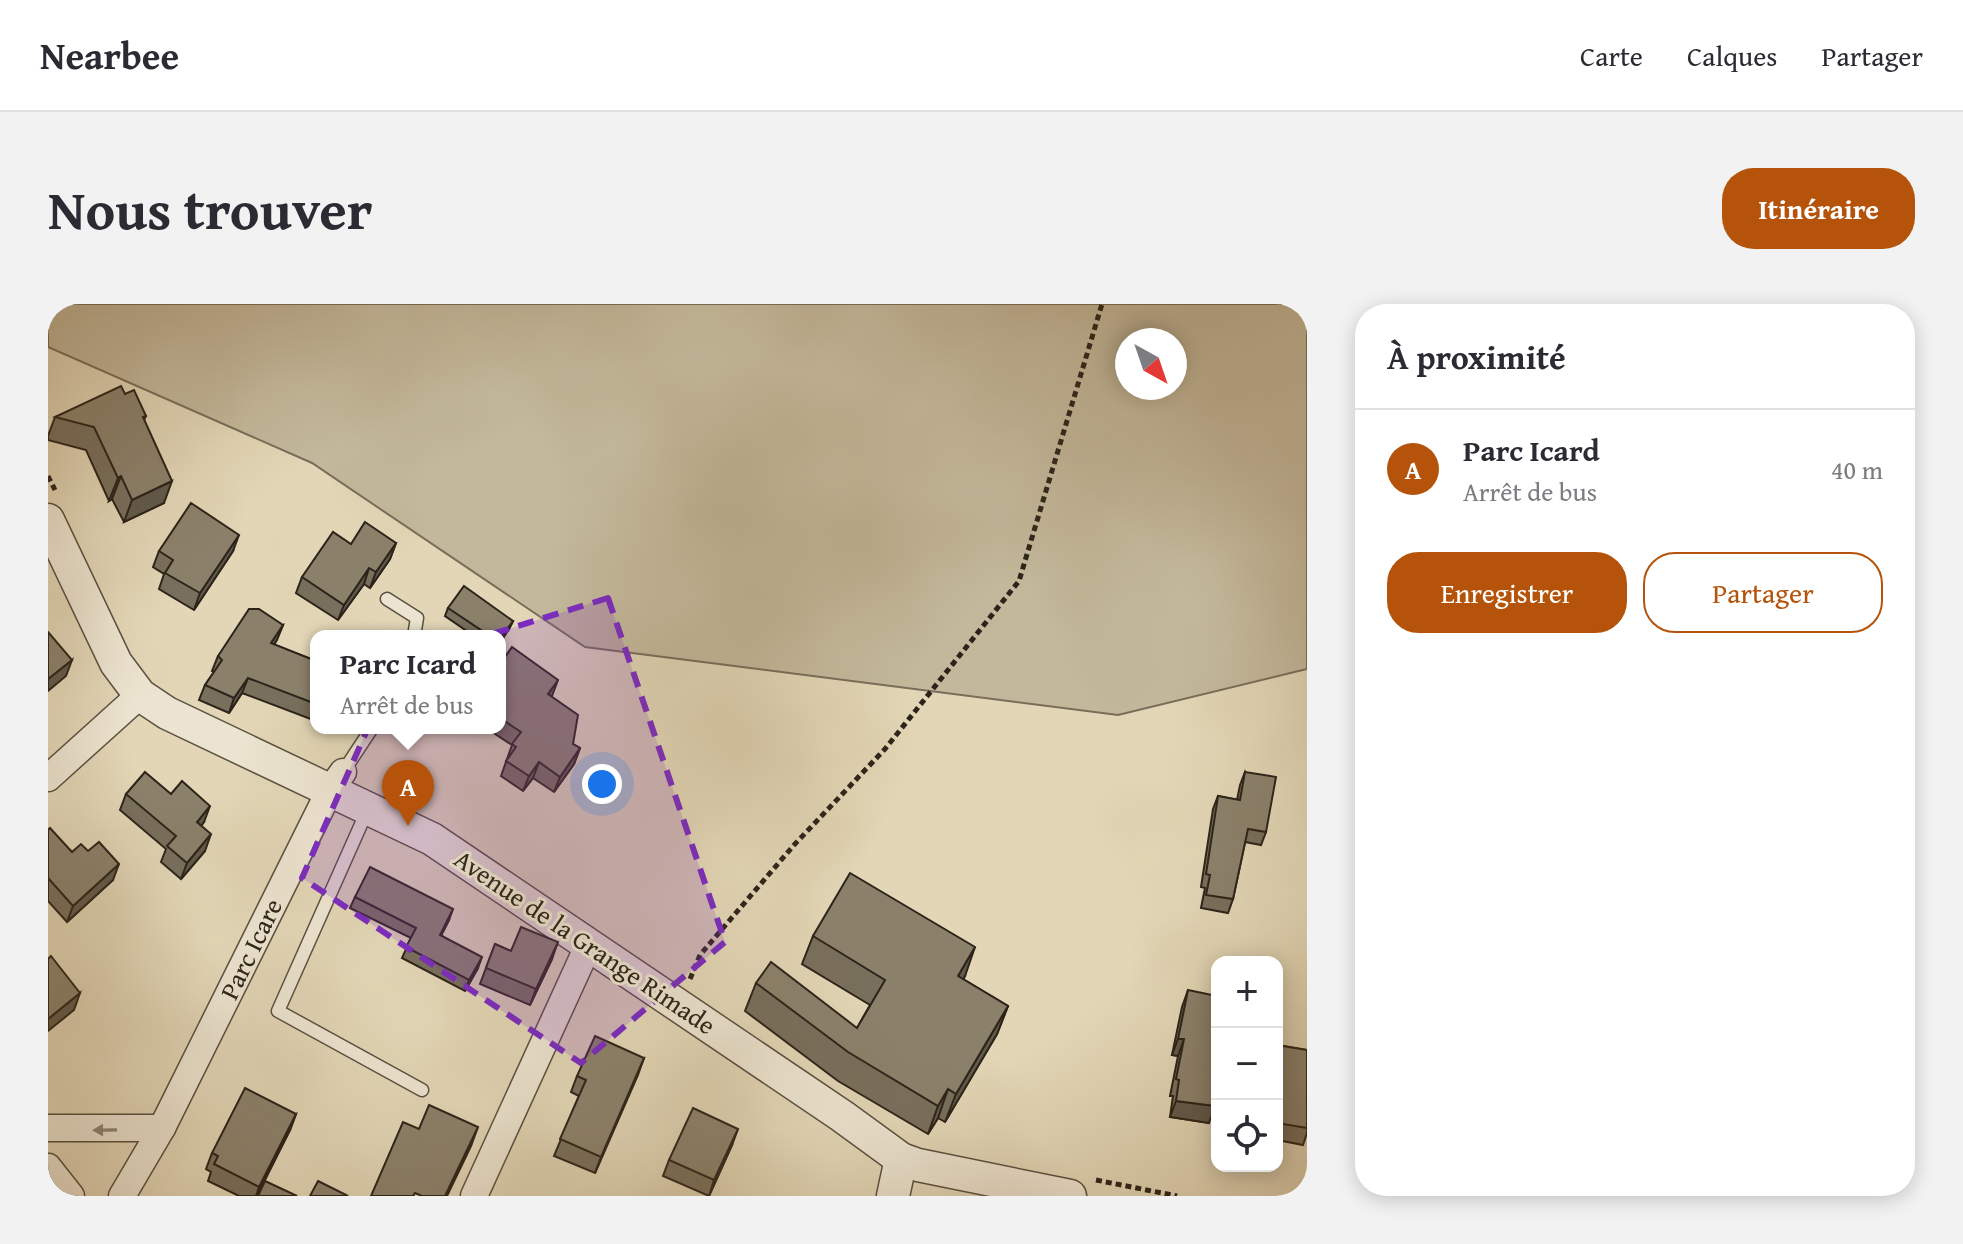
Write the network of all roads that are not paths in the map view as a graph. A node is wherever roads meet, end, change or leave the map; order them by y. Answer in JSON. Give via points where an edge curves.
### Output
{"nodes":[{"id":1,"x":48,"y":520,"type":"edge"},
{"id":2,"x":387,"y":599,"type":"dead end"},
{"id":3,"x":415,"y":630,"type":"edge"},
{"id":4,"x":140,"y":695,"type":"junction"},
{"id":5,"x":368,"y":734,"type":"edge"},
{"id":6,"x":48,"y":778,"type":"edge"},
{"id":7,"x":337,"y":781,"type":"junction"},
{"id":8,"x":368,"y":808,"type":"junction"},
{"id":9,"x":589,"y":944,"type":"junction"},
{"id":10,"x":422,"y":1090,"type":"dead end"},
{"id":11,"x":48,"y":1128,"type":"edge"},
{"id":12,"x":162,"y":1128,"type":"junction"},
{"id":13,"x":901,"y":1159,"type":"junction"},
{"id":14,"x":48,"y":1167,"type":"edge"},
{"id":15,"x":71,"y":1196,"type":"edge"},
{"id":16,"x":122,"y":1196,"type":"edge"},
{"id":17,"x":474,"y":1196,"type":"edge"},
{"id":18,"x":893,"y":1196,"type":"edge"},
{"id":19,"x":1070,"y":1196,"type":"edge"}],
"edges":[{"from":1,"to":4,"type":"street","name":"Avenue de la Grange Rimade","via":[[116,663]]},
{"from":2,"to":3,"type":"lane","via":[[417,618]]},
{"from":4,"to":6,"type":"street"},
{"from":4,"to":7,"type":"street","name":"Avenue de la Grange Rimade","via":[[167,713]]},
{"from":5,"to":7,"type":"lane"},
{"from":7,"to":8,"type":"street","name":"Avenue de la Grange Rimade"},
{"from":7,"to":12,"type":"street","name":"Parc Icare"},
{"from":8,"to":9,"type":"street","name":"Avenue de la Grange Rimade","via":[[432,839]]},
{"from":8,"to":10,"type":"lane","via":[[278,1011]]},
{"from":9,"to":13,"type":"street","name":"Avenue de la Grange Rimade"},
{"from":9,"to":17,"type":"street"},
{"from":12,"to":11,"type":"street","one_way":true},
{"from":12,"to":16,"type":"street","name":"Parc Icare"},
{"from":13,"to":18,"type":"street"},
{"from":13,"to":19,"type":"street","name":"Avenue de la Grange Rimade"},
{"from":14,"to":15,"type":"street"}]}
